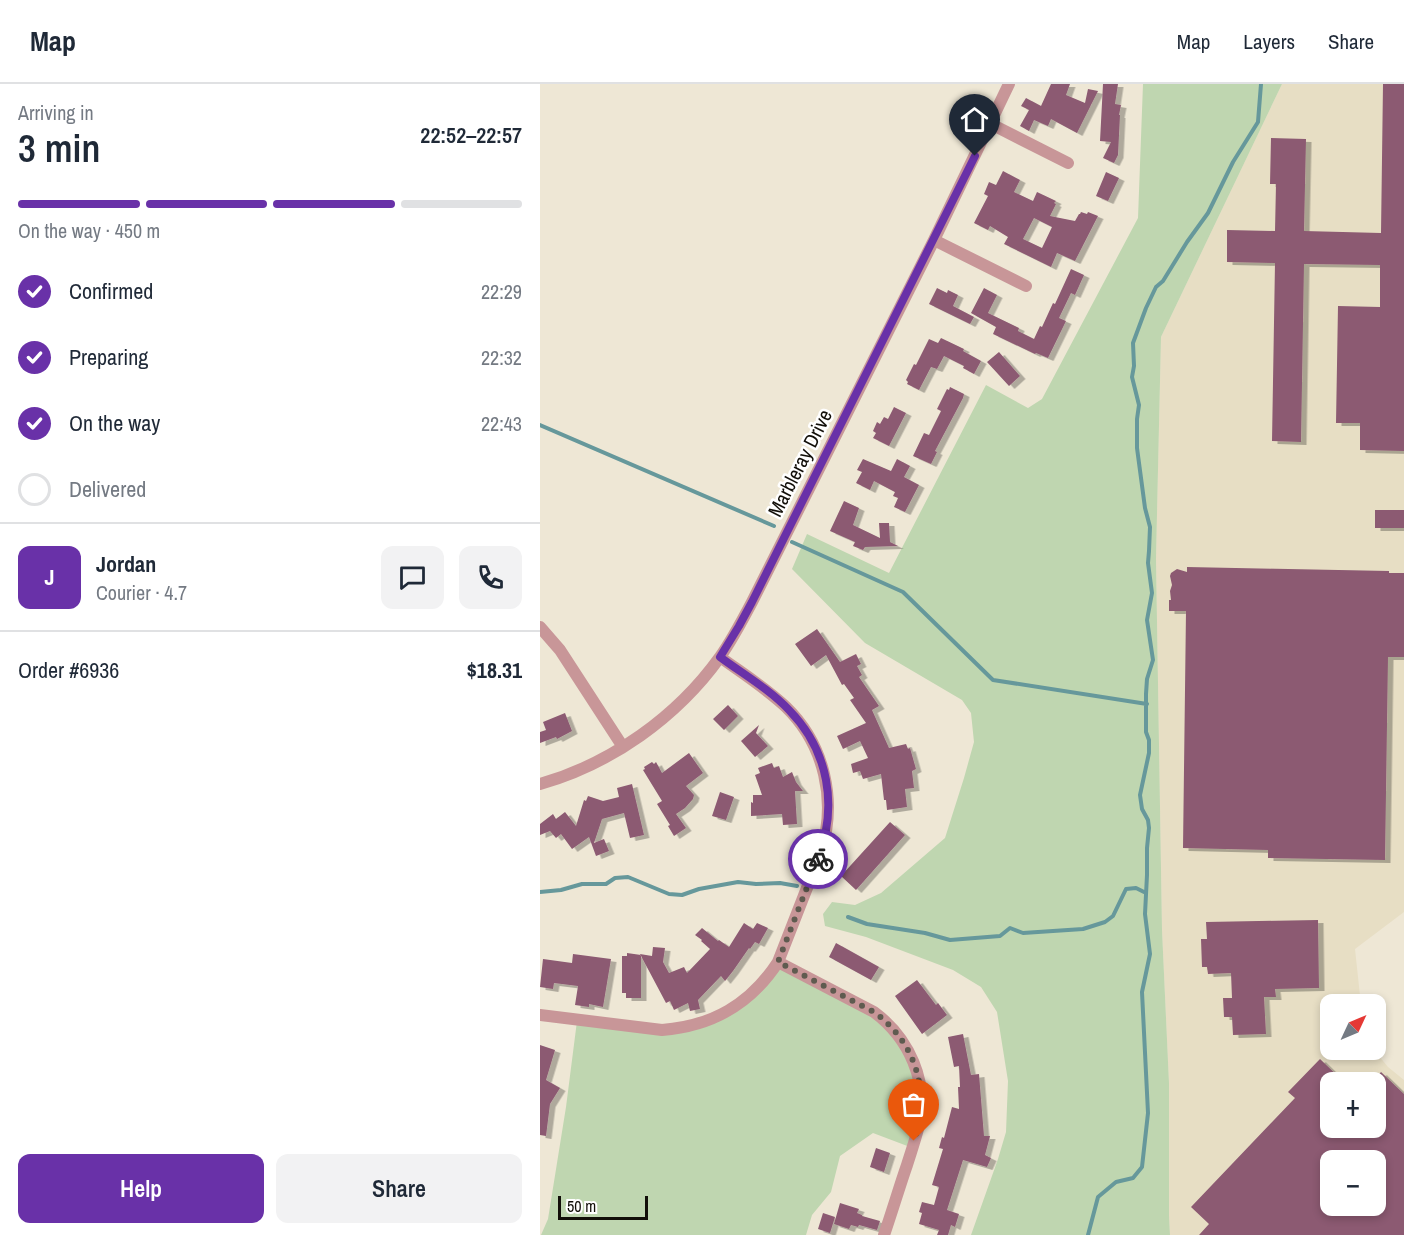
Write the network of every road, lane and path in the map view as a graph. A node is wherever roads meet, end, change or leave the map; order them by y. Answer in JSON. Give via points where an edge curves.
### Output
{"nodes":[{"id":1,"x":1009,"y":84,"type":"edge"},
{"id":2,"x":991,"y":124,"type":"junction"},
{"id":3,"x":1068,"y":163,"type":"dead end"},
{"id":4,"x":934,"y":240,"type":"junction"},
{"id":5,"x":1026,"y":286,"type":"dead end"},
{"id":6,"x":540,"y":627,"type":"edge"},
{"id":7,"x":720,"y":657,"type":"junction"},
{"id":8,"x":622,"y":747,"type":"junction"},
{"id":9,"x":540,"y":784,"type":"edge"},
{"id":10,"x":778,"y":962,"type":"junction"},
{"id":11,"x":540,"y":1014,"type":"edge"},
{"id":12,"x":884,"y":1235,"type":"edge"}],
"edges":[{"from":1,"to":2,"type":"street","name":"Marbleray Drive"},
{"from":2,"to":3,"type":"street"},
{"from":2,"to":4,"type":"street","name":"Marbleray Drive"},
{"from":4,"to":5,"type":"street"},
{"from":4,"to":7,"type":"street","name":"Marbleray Drive","via":[[748,610]]},
{"from":6,"to":8,"type":"street","via":[[560,650]]},
{"from":7,"to":8,"type":"street","name":"Marbleray Drive","via":[[675,707]]},
{"from":7,"to":10,"type":"street","via":[[774,696],[800,722],[821,760],[826,781],[826,835]]},
{"from":8,"to":9,"type":"street","name":"Marbleray Drive","via":[[573,773]]},
{"from":10,"to":11,"type":"street","via":[[745,999],[697,1025],[662,1030]]},
{"from":10,"to":12,"type":"street","via":[[874,1012],[907,1047],[914,1063],[922,1092],[919,1125]]}]}
